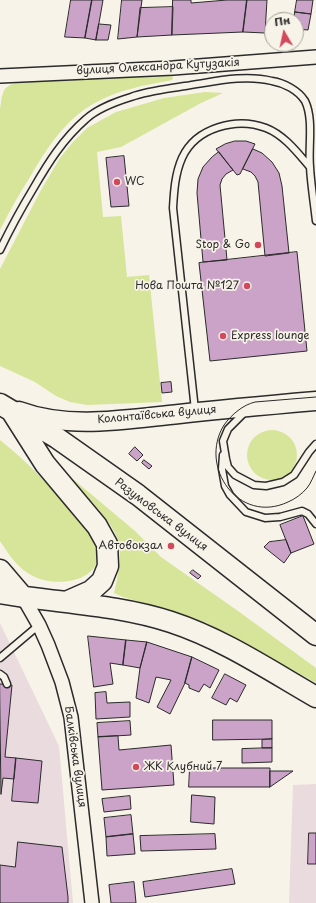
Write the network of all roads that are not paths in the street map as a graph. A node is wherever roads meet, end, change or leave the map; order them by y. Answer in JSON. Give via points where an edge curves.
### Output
{"nodes":[{"id":1,"x":316,"y":57,"type":"edge"},
{"id":2,"x":0,"y":76,"type":"edge"},
{"id":3,"x":310,"y":166,"type":"junction"},
{"id":4,"x":316,"y":221,"type":"edge"},
{"id":5,"x":0,"y":250,"type":"edge"},
{"id":6,"x":316,"y":401,"type":"edge"},
{"id":7,"x":4,"y":406,"type":"edge"},
{"id":8,"x":254,"y":406,"type":"junction"},
{"id":9,"x":196,"y":412,"type":"junction"},
{"id":10,"x":223,"y":441,"type":"junction"},
{"id":11,"x":316,"y":444,"type":"edge"},
{"id":12,"x":316,"y":524,"type":"edge"},
{"id":13,"x":0,"y":570,"type":"edge"},
{"id":14,"x":0,"y":593,"type":"edge"},
{"id":15,"x":23,"y":597,"type":"junction"},
{"id":16,"x":65,"y":602,"type":"junction"},
{"id":17,"x":39,"y":625,"type":"junction"},
{"id":18,"x":316,"y":635,"type":"edge"},
{"id":19,"x":0,"y":658,"type":"edge"},
{"id":20,"x":0,"y":674,"type":"edge"},
{"id":21,"x":7,"y":684,"type":"dead end"},
{"id":22,"x":316,"y":697,"type":"edge"},
{"id":23,"x":92,"y":903,"type":"edge"}],
"edges":[{"from":1,"to":2,"type":"street","name":"вулиця Олександра Кутузакія","via":[[173,68]]},
{"from":3,"to":4,"type":"lane"},
{"from":3,"to":5,"type":"lane","via":[[308,113],[298,93],[286,86],[251,78],[217,81],[133,96],[104,107],[73,130],[42,173]]},
{"from":3,"to":9,"type":"lane","via":[[281,137],[267,129],[247,123],[227,124],[209,131],[194,142],[183,157],[176,178],[173,208]]},
{"from":6,"to":8,"type":"main road","name":"Колонтаївська вулиця"},
{"from":7,"to":9,"type":"main road","name":"Колонтаївська вулиця","via":[[38,417],[80,421]]},
{"from":7,"to":16,"type":"main road","via":[[45,464],[97,526],[107,544],[108,566],[102,581],[91,591]]},
{"from":7,"to":18,"type":"main road","name":"Разумовська вулиця","via":[[57,438],[138,495]]},
{"from":8,"to":9,"type":"main road","name":"Колонтаївська вулиця"},
{"from":8,"to":10,"type":"lane","via":[[232,424]]},
{"from":10,"to":11,"type":"lane","via":[[228,467],[235,475],[254,485],[266,486],[283,482],[294,475]]},
{"from":10,"to":12,"type":"lane","via":[[222,468],[225,486],[246,512],[265,518],[302,511]]},
{"from":13,"to":15,"type":"main road"},
{"from":14,"to":15,"type":"main road"},
{"from":15,"to":16,"type":"main road"},
{"from":15,"to":17,"type":"street","name":"Балківська вулиця"},
{"from":16,"to":22,"type":"main road","via":[[134,612],[199,632],[225,644]]},
{"from":17,"to":19,"type":"lane"},
{"from":17,"to":23,"type":"street","name":"Балківська вулиця","via":[[62,682],[71,717]]},
{"from":20,"to":21,"type":"lane"}]}
